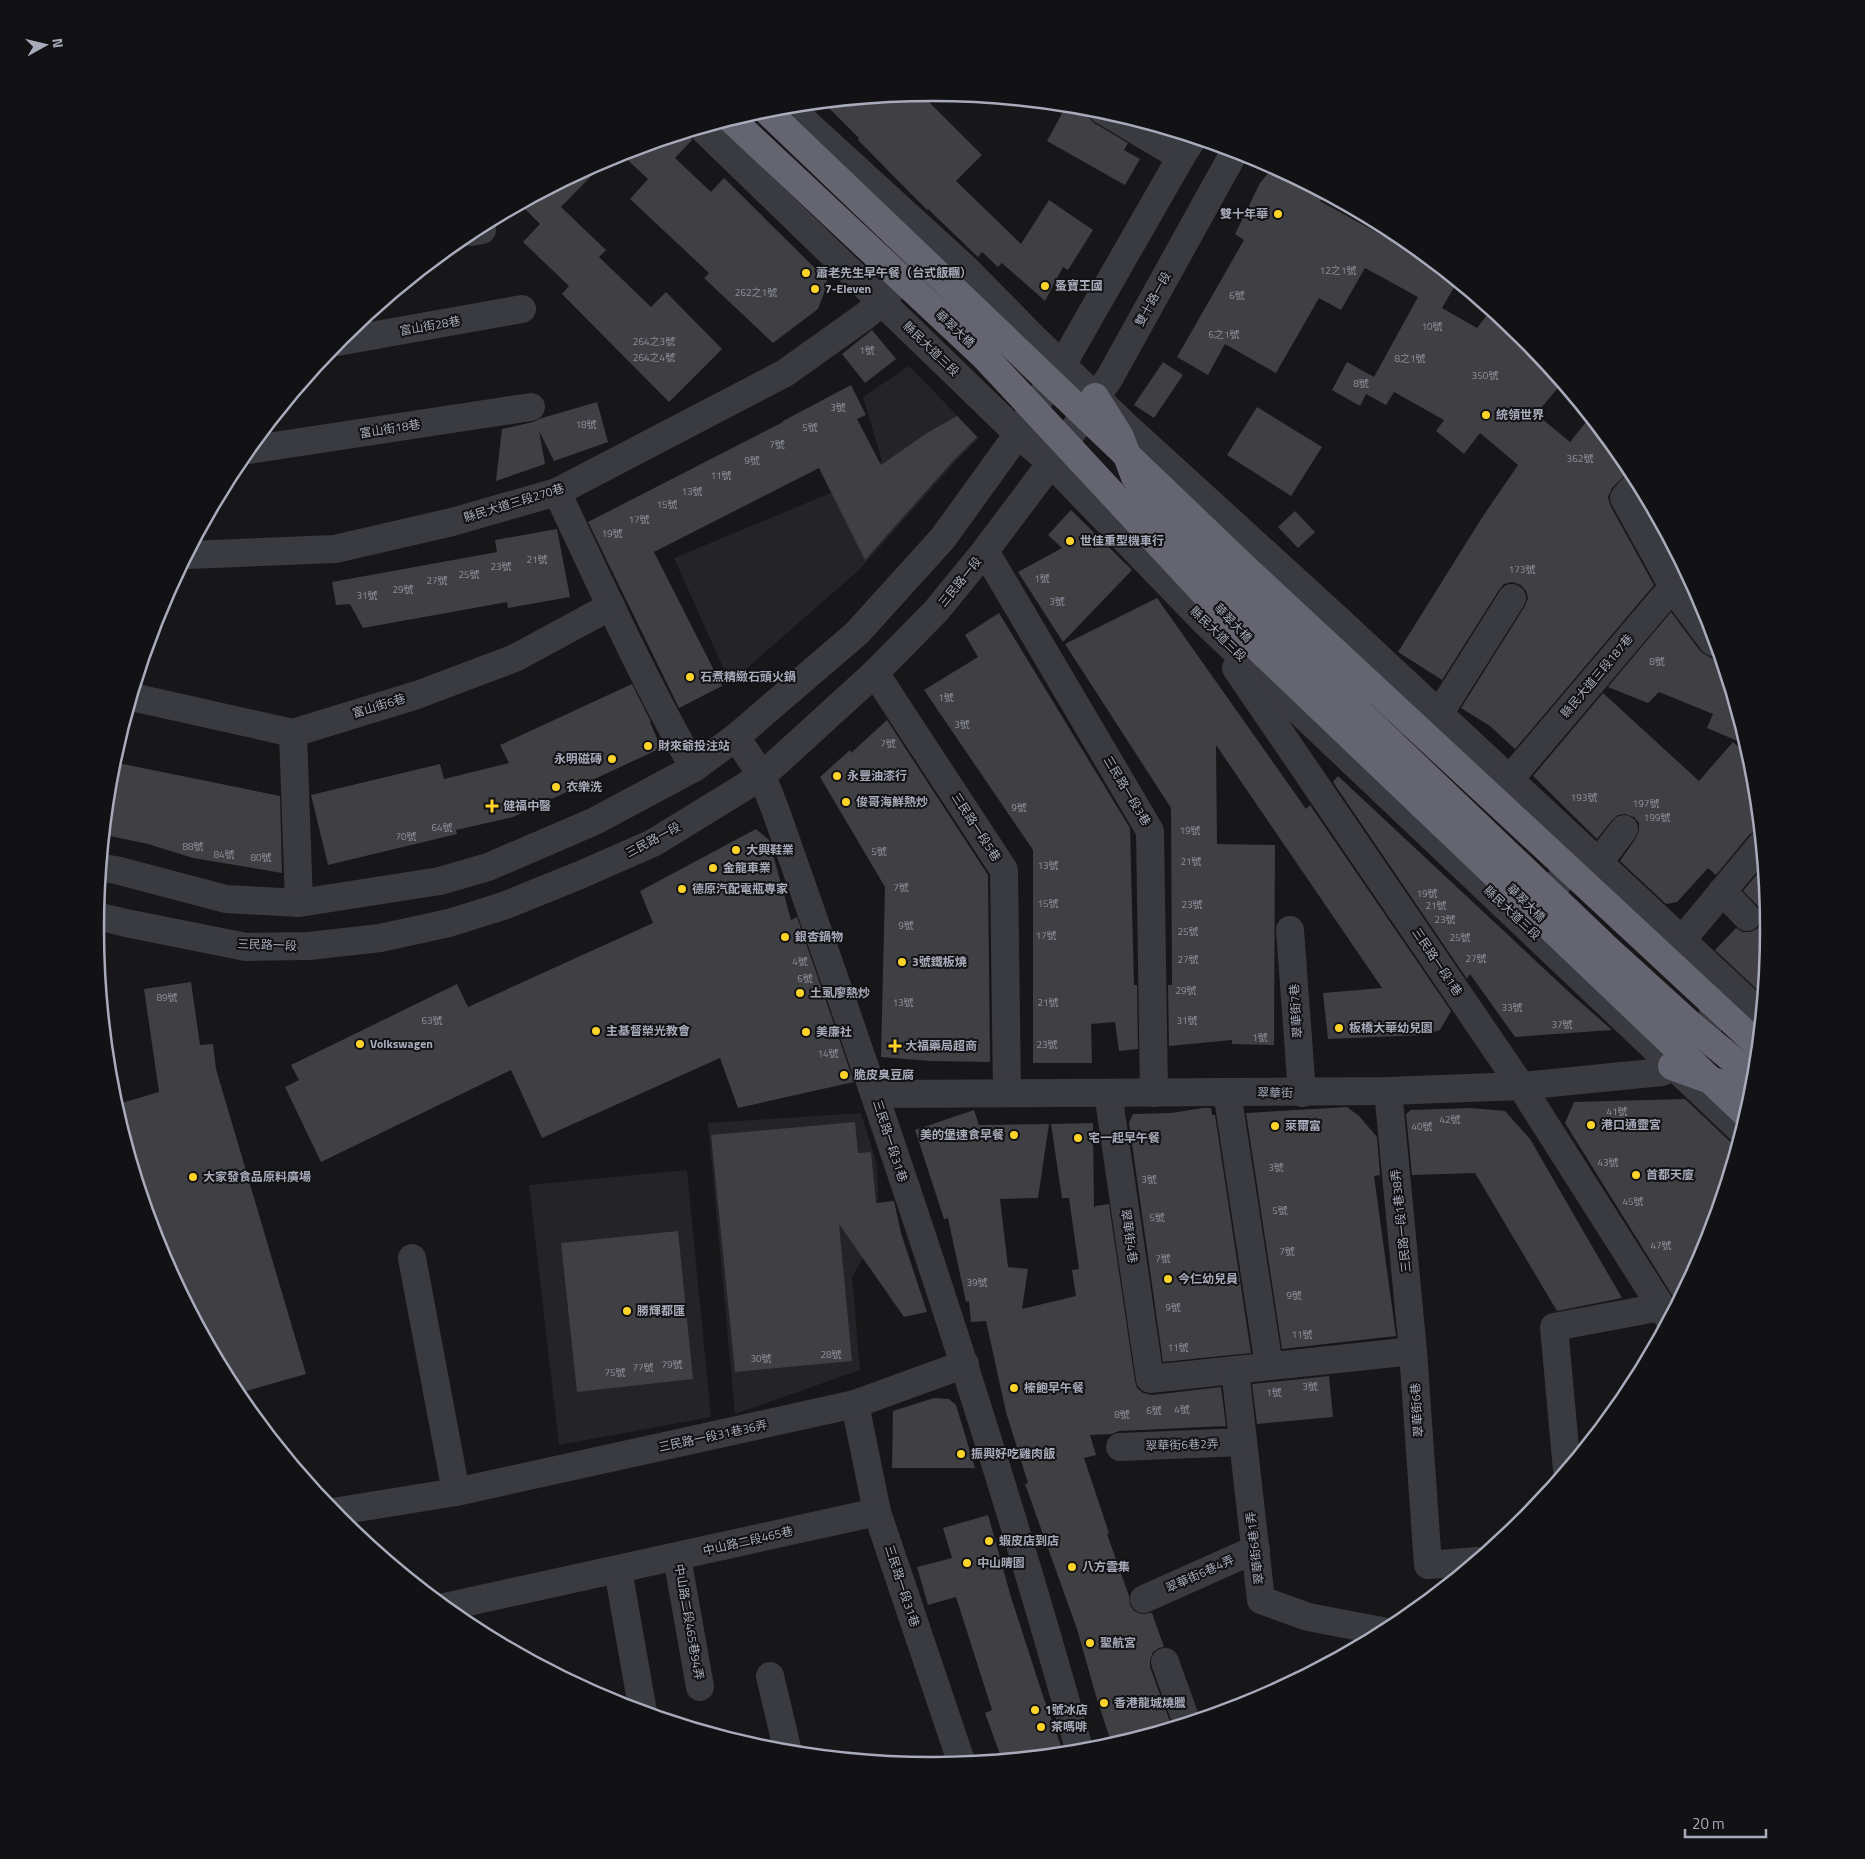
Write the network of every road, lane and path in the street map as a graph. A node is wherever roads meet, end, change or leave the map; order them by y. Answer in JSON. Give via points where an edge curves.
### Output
{"nodes":[{"id":1,"x":795,"y":113,"type":"edge"},
{"id":2,"x":773,"y":117,"type":"edge"},
{"id":3,"x":737,"y":125,"type":"edge"},
{"id":4,"x":1142,"y":128,"type":"edge"},
{"id":5,"x":707,"y":133,"type":"edge"},
{"id":6,"x":1187,"y":148,"type":"edge"},
{"id":7,"x":1232,"y":157,"type":"edge"},
{"id":8,"x":965,"y":268,"type":"junction"},
{"id":9,"x":882,"y":302,"type":"junction"},
{"id":10,"x":522,"y":309,"type":"dead end"},
{"id":11,"x":352,"y":339,"type":"edge"},
{"id":12,"x":1062,"y":365,"type":"junction"},
{"id":13,"x":1096,"y":397,"type":"junction"},
{"id":14,"x":531,"y":407,"type":"dead end"},
{"id":15,"x":1025,"y":423,"type":"junction"},
{"id":16,"x":259,"y":448,"type":"edge"},
{"id":17,"x":1058,"y":453,"type":"junction"},
{"id":18,"x":1633,"y":488,"type":"edge"},
{"id":19,"x":557,"y":492,"type":"junction"},
{"id":20,"x":985,"y":551,"type":"junction"},
{"id":21,"x":194,"y":555,"type":"edge"},
{"id":22,"x":1684,"y":588,"type":"edge"},
{"id":23,"x":1512,"y":598,"type":"dead end"},
{"id":24,"x":611,"y":606,"type":"junction"},
{"id":25,"x":1699,"y":617,"type":"edge"},
{"id":26,"x":1206,"y":623,"type":"junction"},
{"id":27,"x":875,"y":673,"type":"junction"},
{"id":28,"x":137,"y":699,"type":"edge"},
{"id":29,"x":1439,"y":714,"type":"junction"},
{"id":30,"x":293,"y":733,"type":"junction"},
{"id":31,"x":736,"y":737,"type":"junction"},
{"id":32,"x":694,"y":768,"type":"junction"},
{"id":33,"x":762,"y":776,"type":"junction"},
{"id":34,"x":1509,"y":780,"type":"junction"},
{"id":35,"x":1624,"y":830,"type":"dead end"},
{"id":36,"x":1757,"y":849,"type":"edge"},
{"id":37,"x":1599,"y":862,"type":"junction"},
{"id":38,"x":107,"y":869,"type":"edge"},
{"id":39,"x":440,"y":881,"type":"junction"},
{"id":40,"x":1722,"y":891,"type":"junction"},
{"id":41,"x":299,"y":903,"type":"junction"},
{"id":42,"x":1747,"y":917,"type":"dead end"},
{"id":43,"x":104,"y":918,"type":"edge"},
{"id":44,"x":449,"y":923,"type":"junction"},
{"id":45,"x":1290,"y":930,"type":"dead end"},
{"id":46,"x":1536,"y":936,"type":"junction"},
{"id":47,"x":1682,"y":940,"type":"junction"},
{"id":48,"x":1711,"y":967,"type":"junction"},
{"id":49,"x":1757,"y":1010,"type":"edge"},
{"id":50,"x":1754,"y":1041,"type":"edge"},
{"id":51,"x":1672,"y":1066,"type":"junction"},
{"id":52,"x":1521,"y":1086,"type":"junction"},
{"id":53,"x":1388,"y":1091,"type":"junction"},
{"id":54,"x":1007,"y":1092,"type":"junction"},
{"id":55,"x":1227,"y":1092,"type":"junction"},
{"id":56,"x":1745,"y":1092,"type":"edge"},
{"id":57,"x":1108,"y":1093,"type":"junction"},
{"id":58,"x":1154,"y":1093,"type":"junction"},
{"id":59,"x":1302,"y":1093,"type":"junction"},
{"id":60,"x":1745,"y":1093,"type":"edge"},
{"id":61,"x":875,"y":1094,"type":"junction"},
{"id":62,"x":1744,"y":1095,"type":"edge"},
{"id":63,"x":1737,"y":1126,"type":"edge"},
{"id":64,"x":412,"y":1258,"type":"dead end"},
{"id":65,"x":1665,"y":1313,"type":"edge"},
{"id":66,"x":1413,"y":1351,"type":"junction"},
{"id":67,"x":965,"y":1364,"type":"junction"},
{"id":68,"x":1269,"y":1366,"type":"junction"},
{"id":69,"x":1235,"y":1370,"type":"junction"},
{"id":70,"x":856,"y":1404,"type":"junction"},
{"id":71,"x":1243,"y":1442,"type":"junction"},
{"id":72,"x":1120,"y":1447,"type":"dead end"},
{"id":73,"x":1566,"y":1462,"type":"edge"},
{"id":74,"x":456,"y":1492,"type":"junction"},
{"id":75,"x":343,"y":1510,"type":"edge"},
{"id":76,"x":878,"y":1512,"type":"junction"},
{"id":77,"x":1256,"y":1550,"type":"junction"},
{"id":78,"x":677,"y":1557,"type":"junction"},
{"id":79,"x":1467,"y":1562,"type":"edge"},
{"id":80,"x":618,"y":1570,"type":"junction"},
{"id":81,"x":1144,"y":1599,"type":"dead end"},
{"id":82,"x":459,"y":1609,"type":"edge"},
{"id":83,"x":1375,"y":1630,"type":"edge"},
{"id":84,"x":1165,"y":1662,"type":"dead end"},
{"id":85,"x":770,"y":1676,"type":"dead end"},
{"id":86,"x":700,"y":1687,"type":"dead end"},
{"id":87,"x":641,"y":1700,"type":"edge"},
{"id":88,"x":1185,"y":1718,"type":"edge"},
{"id":89,"x":786,"y":1745,"type":"edge"},
{"id":90,"x":1078,"y":1745,"type":"edge"},
{"id":91,"x":960,"y":1757,"type":"edge"}],
"edges":[{"from":1,"to":8,"type":"street"},
{"from":2,"to":50,"type":"highway","bridge":true,"via":[[1246,569]]},
{"from":3,"to":60,"type":"highway","name":"華翠大橋","bridge":true,"via":[[984,356],[1236,627]]},
{"from":4,"to":6,"type":"street"},
{"from":5,"to":9,"type":"street","name":"縣民大道三段"},
{"from":6,"to":12,"type":"street"},
{"from":7,"to":13,"type":"street","name":"雙十路一段","via":[[1158,293]]},
{"from":8,"to":9,"type":"street","name":"縣民大道三段270巷","via":[[935,258],[914,267],[895,284]]},
{"from":8,"to":12,"type":"street"},
{"from":9,"to":15,"type":"street","name":"縣民大道三段"},
{"from":9,"to":19,"type":"street","name":"縣民大道三段270巷","via":[[785,373]]},
{"from":10,"to":11,"type":"street","name":"富山街28巷"},
{"from":12,"to":13,"type":"street"},
{"from":12,"to":15,"type":"street"},
{"from":13,"to":17,"type":"street","name":"雙十路一段"},
{"from":13,"to":29,"type":"street"},
{"from":13,"to":56,"type":"highway","bridge":true,"via":[[1120,437],[1135,477],[1208,567],[1692,1026]]},
{"from":14,"to":16,"type":"street","name":"富山街18巷"},
{"from":15,"to":17,"type":"street","name":"縣民大道三段"},
{"from":15,"to":31,"type":"street","via":[[943,538],[857,633]]},
{"from":17,"to":20,"type":"street","name":"三民路一段"},
{"from":17,"to":26,"type":"street","name":"縣民大道三段"},
{"from":18,"to":22,"type":"street","via":[[1624,498]]},
{"from":19,"to":21,"type":"street","name":"縣民大道三段270巷","via":[[452,522],[334,549]]},
{"from":19,"to":24,"type":"street"},
{"from":20,"to":27,"type":"street","name":"三民路一段","via":[[935,612]]},
{"from":20,"to":58,"type":"street","name":"三民路一段3巷","via":[[1150,831]]},
{"from":22,"to":25,"type":"street"},
{"from":22,"to":34,"type":"street","name":"縣民大道三段187巷","via":[[1664,597]]},
{"from":23,"to":29,"type":"street"},
{"from":24,"to":30,"type":"street","name":"富山街6巷","via":[[515,658],[417,695]]},
{"from":24,"to":32,"type":"street"},
{"from":26,"to":46,"type":"street","name":"縣民大道三段"},
{"from":26,"to":52,"type":"street","name":"三民路一段1巷"},
{"from":27,"to":33,"type":"street","name":"三民路一段"},
{"from":27,"to":54,"type":"street","name":"三民路一段5巷","via":[[1004,870]]},
{"from":28,"to":30,"type":"street","name":"富山街6巷"},
{"from":29,"to":34,"type":"street"},
{"from":30,"to":41,"type":"street"},
{"from":31,"to":32,"type":"street"},
{"from":31,"to":33,"type":"street","name":"三民路一段31巷"},
{"from":32,"to":39,"type":"street","via":[[596,821],[488,867]]},
{"from":33,"to":44,"type":"street","name":"三民路一段","via":[[652,843],[506,905]]},
{"from":33,"to":61,"type":"street","name":"三民路一段31巷"},
{"from":34,"to":37,"type":"street"},
{"from":35,"to":37,"type":"street"},
{"from":36,"to":40,"type":"street"},
{"from":37,"to":46,"type":"street","via":[[1582,862],[1561,877],[1542,908]]},
{"from":37,"to":47,"type":"street"},
{"from":38,"to":41,"type":"street","via":[[226,899]]},
{"from":39,"to":41,"type":"street"},
{"from":39,"to":44,"type":"street"},
{"from":40,"to":42,"type":"street"},
{"from":40,"to":47,"type":"street"},
{"from":43,"to":44,"type":"street","name":"三民路一段","via":[[246,947],[309,946],[362,940]]},
{"from":45,"to":59,"type":"street","name":"翠華街7巷"},
{"from":46,"to":51,"type":"street","name":"縣民大道三段"},
{"from":47,"to":48,"type":"street"},
{"from":48,"to":49,"type":"street"},
{"from":48,"to":51,"type":"street","via":[[1721,996],[1702,1040]]},
{"from":51,"to":52,"type":"street","name":"翠華街","via":[[1662,1072]]},
{"from":51,"to":62,"type":"highway"},
{"from":51,"to":63,"type":"street","name":"縣民大道三段"},
{"from":52,"to":53,"type":"street","name":"翠華街"},
{"from":52,"to":65,"type":"street","name":"三民路一段1巷"},
{"from":53,"to":59,"type":"street","name":"翠華街"},
{"from":53,"to":66,"type":"street","name":"三民路一段1巷38弄"},
{"from":54,"to":57,"type":"street","name":"翠華街"},
{"from":54,"to":61,"type":"street","name":"翠華街"},
{"from":55,"to":58,"type":"street","name":"翠華街"},
{"from":55,"to":59,"type":"street","name":"翠華街"},
{"from":55,"to":68,"type":"street"},
{"from":57,"to":58,"type":"street","name":"翠華街"},
{"from":57,"to":69,"type":"street","name":"翠華街4巷","via":[[1150,1379]]},
{"from":61,"to":67,"type":"street","name":"三民路一段31巷"},
{"from":64,"to":74,"type":"street"},
{"from":65,"to":73,"type":"street","via":[[1554,1327]]},
{"from":66,"to":68,"type":"street"},
{"from":66,"to":79,"type":"street","name":"翠華街6巷","via":[[1428,1565]]},
{"from":67,"to":70,"type":"street","name":"三民路一段31巷36弄"},
{"from":67,"to":90,"type":"street","name":"三民路一段31巷"},
{"from":68,"to":69,"type":"street"},
{"from":69,"to":71,"type":"street","name":"翠華街6巷1弄"},
{"from":70,"to":74,"type":"street","name":"三民路一段31巷36弄"},
{"from":70,"to":76,"type":"street","name":"三民路一段31巷"},
{"from":71,"to":72,"type":"street","name":"翠華街6巷2弄"},
{"from":71,"to":77,"type":"street","name":"翠華街6巷1弄"},
{"from":74,"to":75,"type":"street","name":"三民路一段31巷36弄"},
{"from":76,"to":78,"type":"street","name":"中山路二段465巷"},
{"from":76,"to":91,"type":"street","name":"三民路一段31巷"},
{"from":77,"to":81,"type":"street","name":"翠華街6巷4弄"},
{"from":77,"to":83,"type":"street","name":"翠華街6巷1弄","via":[[1261,1600],[1308,1617]]},
{"from":78,"to":80,"type":"street","name":"中山路二段465巷"},
{"from":78,"to":86,"type":"street","name":"中山路二段465巷94弄"},
{"from":80,"to":82,"type":"street","name":"中山路二段465巷"},
{"from":80,"to":87,"type":"street"},
{"from":84,"to":88,"type":"street"},
{"from":85,"to":89,"type":"street"}]}
